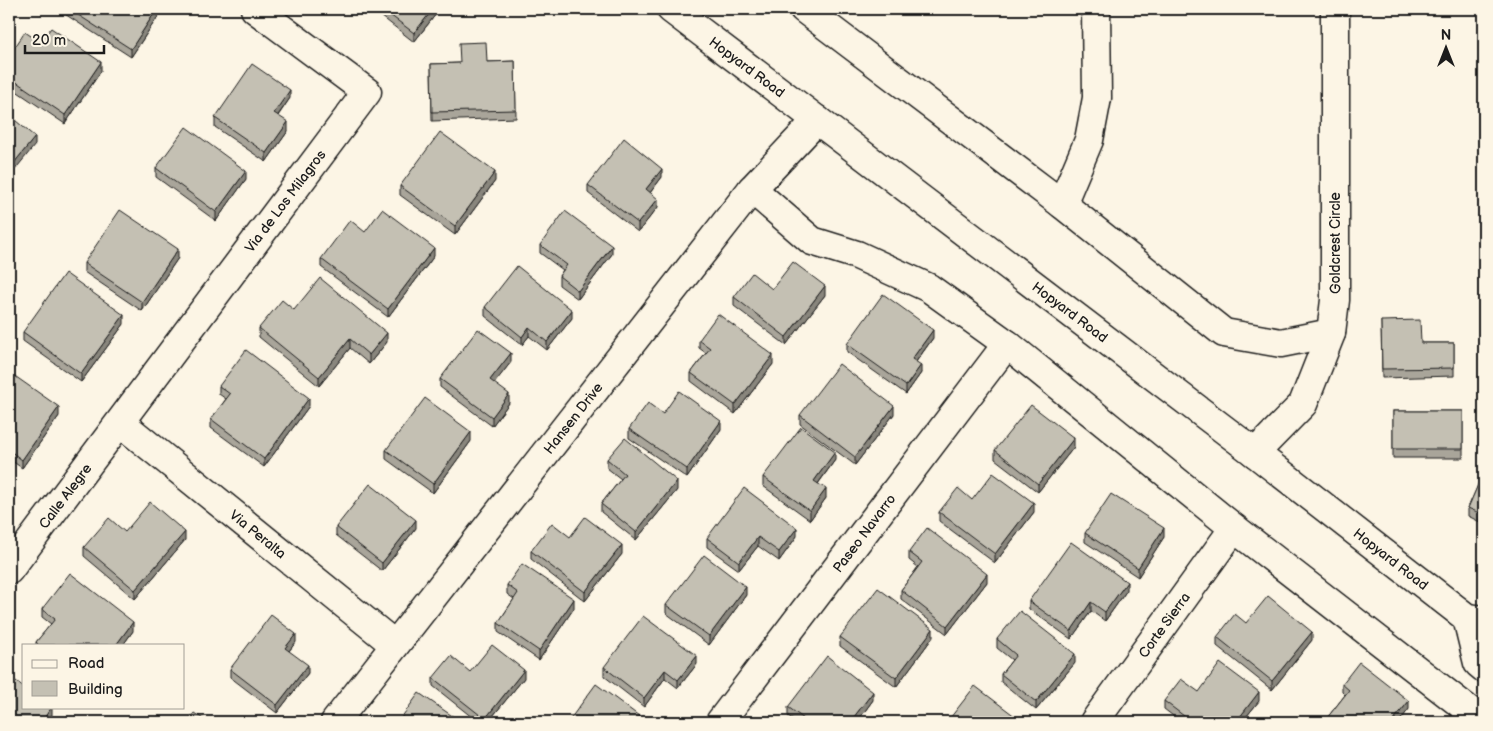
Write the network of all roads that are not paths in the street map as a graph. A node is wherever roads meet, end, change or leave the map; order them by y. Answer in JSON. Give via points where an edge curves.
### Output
{"nodes":[{"id":1,"x":256,"y":9,"type":"edge"},
{"id":2,"x":671,"y":9,"type":"edge"},
{"id":3,"x":1096,"y":9,"type":"edge"},
{"id":4,"x":1335,"y":9,"type":"edge"},
{"id":5,"x":812,"y":11,"type":"edge"},
{"id":6,"x":817,"y":120,"type":"junction"},
{"id":7,"x":752,"y":189,"type":"junction"},
{"id":8,"x":1062,"y":204,"type":"junction"},
{"id":9,"x":1331,"y":333,"type":"junction"},
{"id":10,"x":1007,"y":344,"type":"junction"},
{"id":11,"x":121,"y":422,"type":"junction"},
{"id":12,"x":1255,"y":452,"type":"junction"},
{"id":13,"x":1234,"y":528,"type":"junction"},
{"id":14,"x":9,"y":570,"type":"edge"},
{"id":15,"x":1475,"y":619,"type":"edge"},
{"id":16,"x":395,"y":645,"type":"junction"},
{"id":17,"x":1484,"y":668,"type":"edge"},
{"id":18,"x":1468,"y":718,"type":"edge"},
{"id":19,"x":335,"y":722,"type":"edge"},
{"id":20,"x":720,"y":722,"type":"edge"},
{"id":21,"x":1094,"y":722,"type":"edge"}],
"edges":[{"from":1,"to":11,"type":"street","name":"Via de Los Milagros","via":[[366,92]]},
{"from":2,"to":6,"type":"street","name":"Hopyard Road"},
{"from":3,"to":8,"type":"street","via":[[1097,98],[1089,140]]},
{"from":4,"to":9,"type":"street","name":"Goldcrest Circle","via":[[1335,300]]},
{"from":5,"to":8,"type":"street"},
{"from":6,"to":7,"type":"street","name":"Hansen Drive"},
{"from":6,"to":12,"type":"street","name":"Hopyard Road"},
{"from":7,"to":10,"type":"street","via":[[812,241],[858,255],[929,288]]},
{"from":7,"to":16,"type":"street","name":"Hansen Drive"},
{"from":8,"to":9,"type":"street","via":[[1224,333],[1280,343]]},
{"from":9,"to":12,"type":"street","name":"Goldcrest Circle","via":[[1303,404]]},
{"from":10,"to":13,"type":"street"},
{"from":10,"to":20,"type":"street","name":"Paseo Navarro"},
{"from":11,"to":14,"type":"street","name":"Calle Alegre"},
{"from":11,"to":16,"type":"street","name":"Via Peralta"},
{"from":12,"to":15,"type":"street","name":"Hopyard Road"},
{"from":13,"to":18,"type":"street"},
{"from":13,"to":21,"type":"street","name":"Corte Sierra"},
{"from":15,"to":17,"type":"street","name":"Hopyard Road","via":[[1478,663]]},
{"from":16,"to":19,"type":"street","name":"Hansen Drive"}]}
